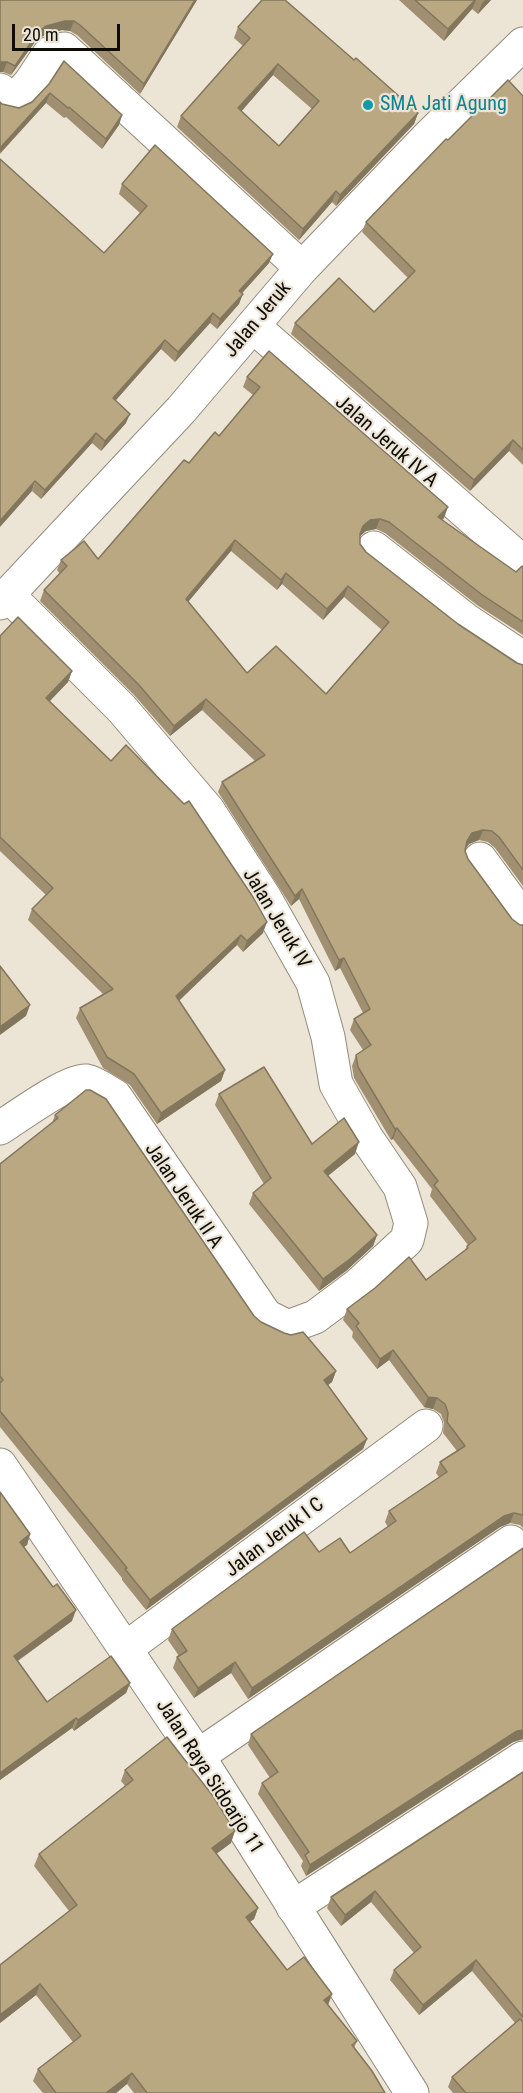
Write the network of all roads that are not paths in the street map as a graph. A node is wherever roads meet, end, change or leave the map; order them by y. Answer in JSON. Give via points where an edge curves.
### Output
{"nodes":[{"id":1,"x":523,"y":44,"type":"edge"},
{"id":2,"x":0,"y":90,"type":"edge"},
{"id":3,"x":302,"y":268,"type":"junction"},
{"id":4,"x":253,"y":326,"type":"junction"},
{"id":5,"x":374,"y":548,"type":"dead end"},
{"id":6,"x":519,"y":559,"type":"dead end"},
{"id":7,"x":4,"y":599,"type":"edge"},
{"id":8,"x":523,"y":658,"type":"edge"},
{"id":9,"x":480,"y":859,"type":"dead end"},
{"id":10,"x":523,"y":918,"type":"edge"},
{"id":11,"x":0,"y":1128,"type":"edge"},
{"id":12,"x":358,"y":1285,"type":"joint"},
{"id":13,"x":426,"y":1426,"type":"dead end"},
{"id":14,"x":0,"y":1465,"type":"edge"},
{"id":15,"x":511,"y":1542,"type":"dead end"},
{"id":16,"x":125,"y":1649,"type":"junction"},
{"id":17,"x":198,"y":1756,"type":"junction"},
{"id":18,"x":523,"y":1758,"type":"edge"},
{"id":19,"x":293,"y":1907,"type":"junction"},
{"id":20,"x":412,"y":2093,"type":"edge"}],
"edges":[{"from":1,"to":3,"type":"street","name":"Jalan Jeruk"},
{"from":2,"to":3,"type":"street","via":[[15,99],[50,53],[64,49]]},
{"from":3,"to":4,"type":"street","name":"Jalan Jeruk"},
{"from":4,"to":6,"type":"street","name":"Jalan Jeruk IV A"},
{"from":4,"to":7,"type":"street","name":"Jalan Jeruk","via":[[181,410]]},
{"from":5,"to":8,"type":"street","via":[[466,620]]},
{"from":7,"to":12,"type":"street","name":"Jalan Jeruk IV","via":[[122,709],[208,810],[314,982],[336,1084],[400,1187],[411,1223],[407,1240]]},
{"from":9,"to":10,"type":"street"},
{"from":11,"to":12,"type":"street","name":"Jalan Jeruk II A","via":[[66,1086],[84,1081],[97,1085],[115,1096],[266,1316],[288,1327],[315,1317]]},
{"from":13,"to":16,"type":"street","name":"Jalan Jeruk I C"},
{"from":14,"to":16,"type":"street","name":"Jalan Raya Sidoarjo 11"},
{"from":15,"to":17,"type":"street"},
{"from":16,"to":17,"type":"street","name":"Jalan Raya Sidoarjo 11"},
{"from":17,"to":19,"type":"street","name":"Jalan Raya Sidoarjo 11"},
{"from":18,"to":19,"type":"street"},
{"from":19,"to":20,"type":"street","name":"Jalan Raya Sidoarjo 11"}]}
